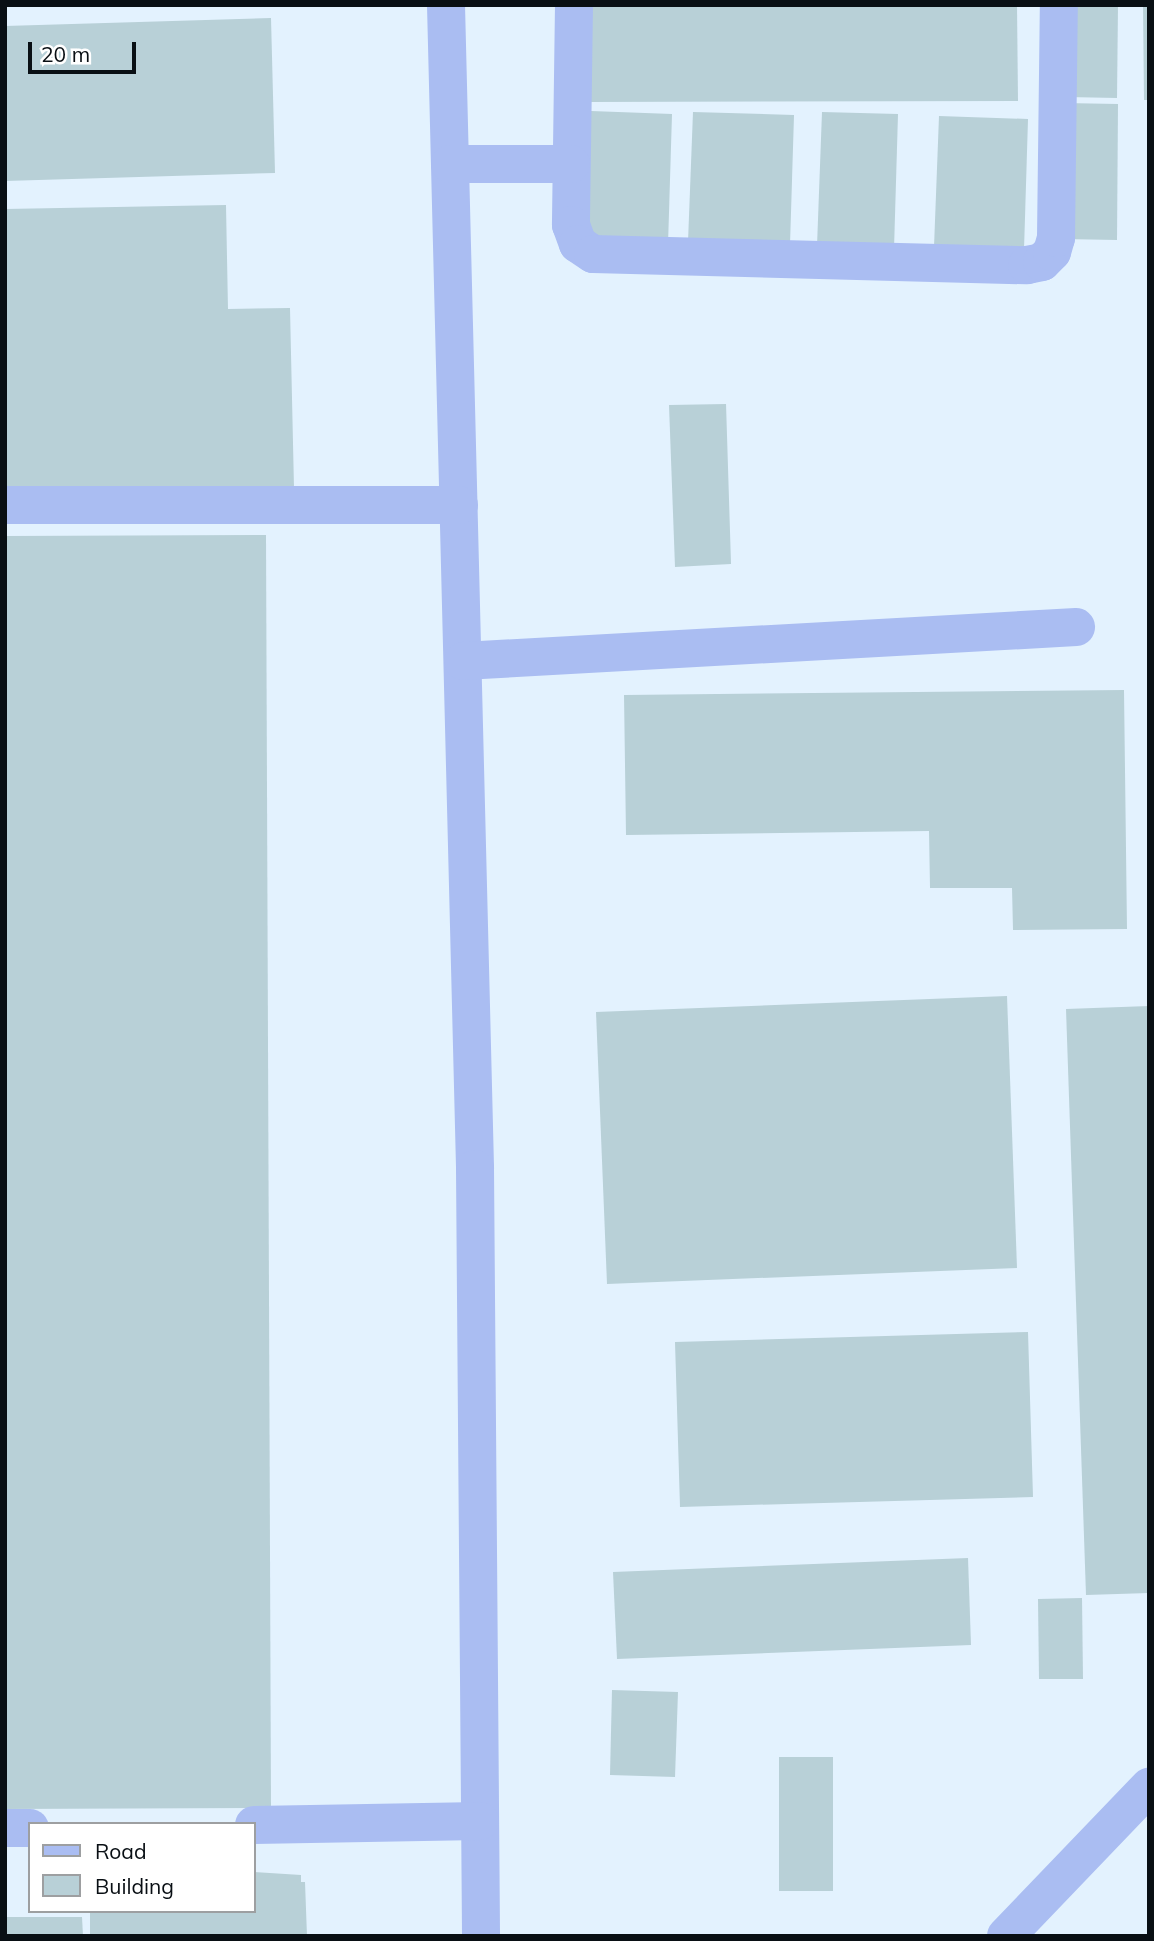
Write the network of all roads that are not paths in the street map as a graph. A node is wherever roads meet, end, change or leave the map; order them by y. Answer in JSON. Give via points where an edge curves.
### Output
{"nodes":[{"id":1,"x":446,"y":5,"type":"edge"},
{"id":2,"x":574,"y":5,"type":"edge"},
{"id":3,"x":1059,"y":5,"type":"edge"},
{"id":4,"x":450,"y":164,"type":"junction"},
{"id":5,"x":571,"y":164,"type":"junction"},
{"id":6,"x":5,"y":505,"type":"edge"},
{"id":7,"x":458,"y":505,"type":"junction"},
{"id":8,"x":1076,"y":627,"type":"dead end"},
{"id":9,"x":463,"y":661,"type":"junction"},
{"id":10,"x":1149,"y":1787,"type":"edge"},
{"id":11,"x":480,"y":1821,"type":"junction"},
{"id":12,"x":256,"y":1825,"type":"edge"},
{"id":13,"x":5,"y":1828,"type":"edge"},
{"id":14,"x":28,"y":1828,"type":"edge"},
{"id":15,"x":481,"y":1936,"type":"edge"},
{"id":16,"x":1006,"y":1936,"type":"edge"}],
"edges":[{"from":1,"to":4,"type":"street"},
{"from":2,"to":5,"type":"street"},
{"from":3,"to":5,"type":"street","via":[[1056,238],[1052,253],[1042,262],[593,254],[578,244],[571,225]]},
{"from":4,"to":5,"type":"street"},
{"from":4,"to":7,"type":"street"},
{"from":6,"to":7,"type":"street"},
{"from":7,"to":9,"type":"street"},
{"from":8,"to":9,"type":"street"},
{"from":9,"to":11,"type":"street","via":[[475,1169]]},
{"from":10,"to":16,"type":"street"},
{"from":11,"to":12,"type":"street"},
{"from":11,"to":15,"type":"street"},
{"from":13,"to":14,"type":"street"}]}
